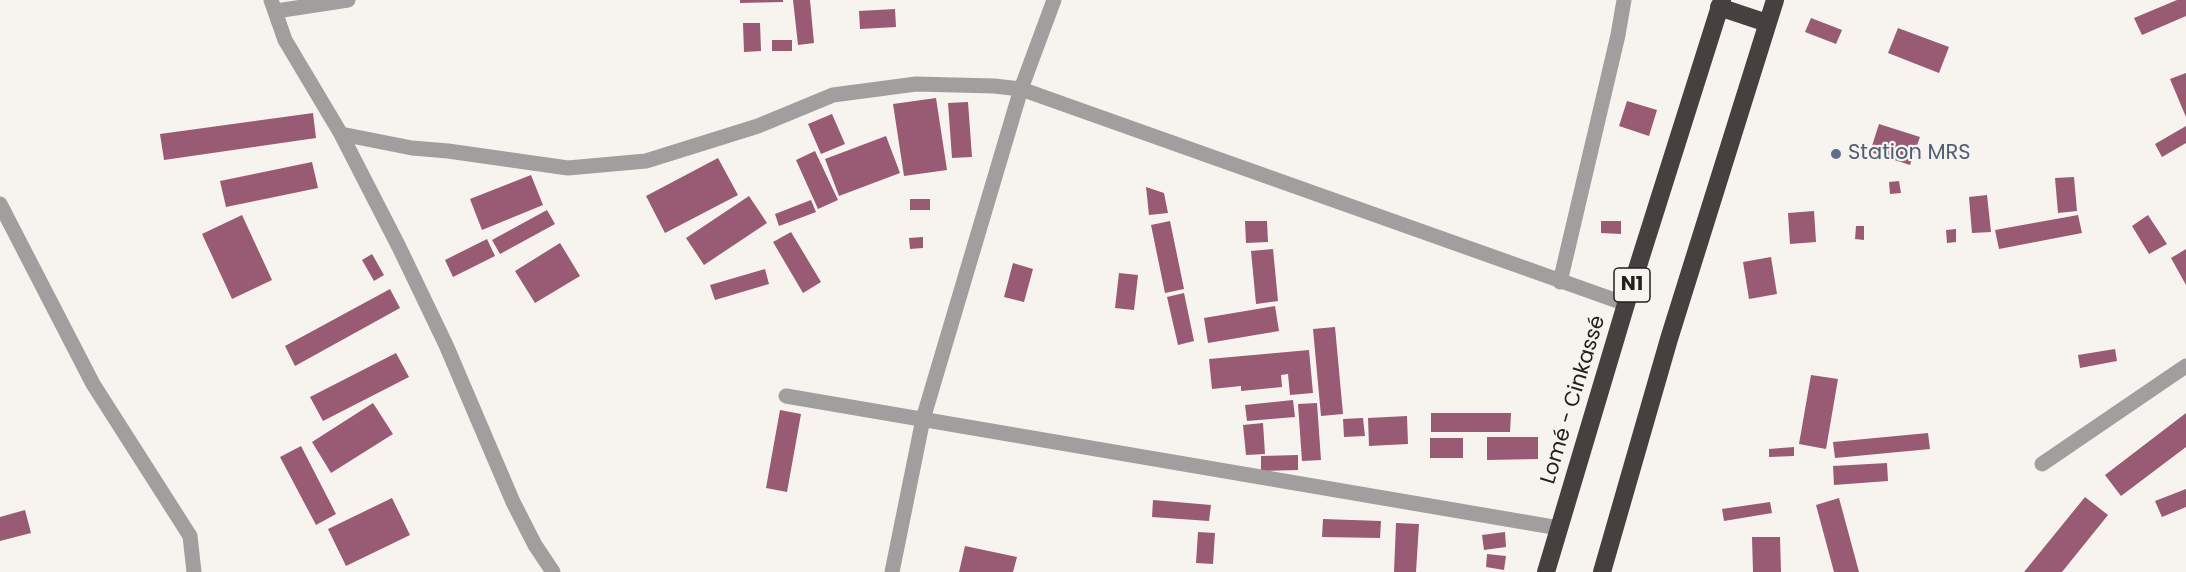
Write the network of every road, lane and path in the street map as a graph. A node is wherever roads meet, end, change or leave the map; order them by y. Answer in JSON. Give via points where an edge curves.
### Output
{"nodes":[{"id":1,"x":348,"y":0,"type":"edge"},
{"id":2,"x":1054,"y":0,"type":"edge"},
{"id":3,"x":1624,"y":0,"type":"edge"},
{"id":4,"x":1775,"y":0,"type":"edge"},
{"id":5,"x":1720,"y":3,"type":"edge"},
{"id":6,"x":273,"y":6,"type":"edge"},
{"id":7,"x":1767,"y":23,"type":"junction"},
{"id":8,"x":1021,"y":89,"type":"junction"},
{"id":9,"x":341,"y":134,"type":"junction"},
{"id":10,"x":0,"y":204,"type":"edge"},
{"id":11,"x":1560,"y":282,"type":"junction"},
{"id":12,"x":1626,"y":304,"type":"junction"},
{"id":13,"x":2184,"y":369,"type":"edge"},
{"id":14,"x":786,"y":396,"type":"dead end"},
{"id":15,"x":923,"y":419,"type":"junction"},
{"id":16,"x":2042,"y":465,"type":"dead end"},
{"id":17,"x":1559,"y":528,"type":"junction"},
{"id":18,"x":194,"y":572,"type":"edge"},
{"id":19,"x":553,"y":572,"type":"edge"},
{"id":20,"x":892,"y":572,"type":"edge"},
{"id":21,"x":1546,"y":572,"type":"edge"},
{"id":22,"x":1602,"y":572,"type":"edge"}],
"edges":[{"from":1,"to":6,"type":"street"},
{"from":2,"to":8,"type":"street"},
{"from":3,"to":11,"type":"street"},
{"from":4,"to":7,"type":"highway","number":"N1"},
{"from":5,"to":7,"type":"highway"},
{"from":5,"to":12,"type":"highway","name":"Lomé - Cinkassé","number":"N1"},
{"from":6,"to":9,"type":"street","via":[[285,40]]},
{"from":7,"to":22,"type":"highway","number":"N1"},
{"from":8,"to":9,"type":"street","via":[[916,84],[833,95],[758,126],[645,161],[568,168],[412,148]]},
{"from":8,"to":11,"type":"street"},
{"from":8,"to":15,"type":"street"},
{"from":9,"to":19,"type":"street","via":[[446,345],[513,502]]},
{"from":10,"to":18,"type":"street","via":[[93,384],[190,536]]},
{"from":11,"to":12,"type":"street"},
{"from":12,"to":17,"type":"highway","name":"Lomé - Cinkassé","number":"N1"},
{"from":13,"to":16,"type":"street"},
{"from":14,"to":15,"type":"street"},
{"from":15,"to":17,"type":"street"},
{"from":15,"to":20,"type":"street"},
{"from":17,"to":21,"type":"highway","name":"Lomé - Cinkassé","number":"N1"}]}
